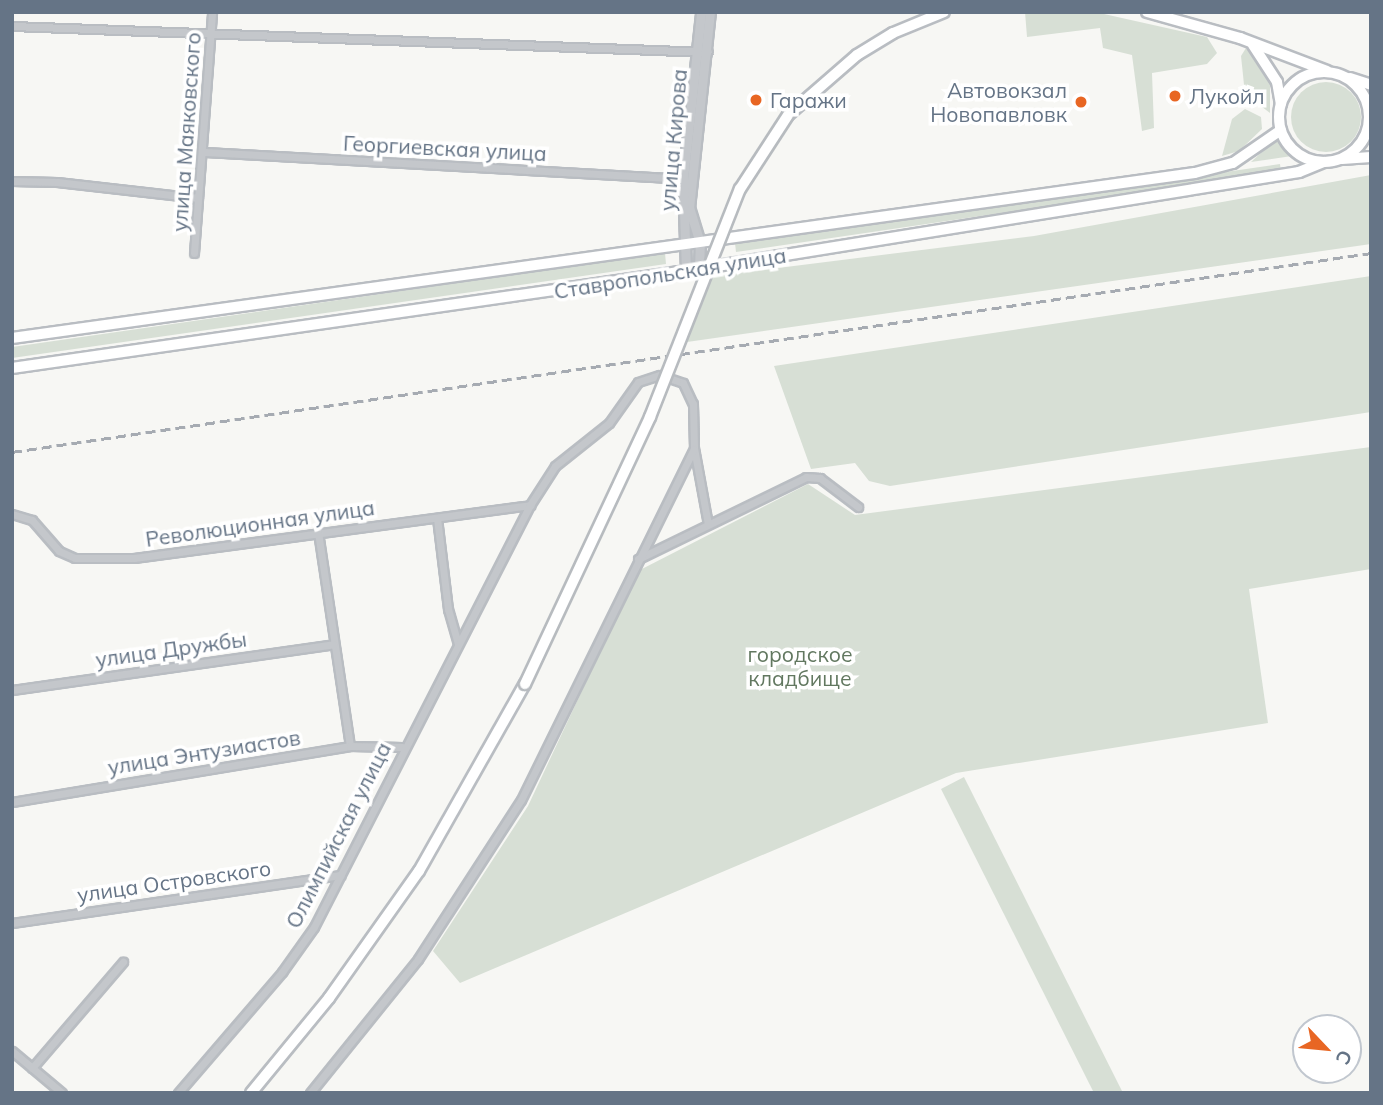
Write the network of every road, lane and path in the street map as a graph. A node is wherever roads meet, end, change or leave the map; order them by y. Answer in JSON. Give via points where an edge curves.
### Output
{"nodes":[{"id":1,"x":212,"y":12,"type":"edge"},
{"id":2,"x":701,"y":12,"type":"edge"},
{"id":3,"x":710,"y":12,"type":"edge"},
{"id":4,"x":944,"y":12,"type":"edge"},
{"id":5,"x":1147,"y":12,"type":"edge"},
{"id":6,"x":12,"y":26,"type":"edge"},
{"id":7,"x":211,"y":34,"type":"junction"},
{"id":8,"x":1251,"y":43,"type":"junction"},
{"id":9,"x":703,"y":51,"type":"junction"},
{"id":10,"x":1331,"y":73,"type":"junction"},
{"id":11,"x":1343,"y":76,"type":"junction"},
{"id":12,"x":1371,"y":85,"type":"edge"},
{"id":13,"x":1281,"y":104,"type":"junction"},
{"id":14,"x":1281,"y":131,"type":"junction"},
{"id":15,"x":205,"y":152,"type":"junction"},
{"id":16,"x":1371,"y":157,"type":"edge"},
{"id":17,"x":1339,"y":159,"type":"junction"},
{"id":18,"x":1324,"y":162,"type":"junction"},
{"id":19,"x":683,"y":178,"type":"junction"},
{"id":20,"x":12,"y":181,"type":"edge"},
{"id":21,"x":198,"y":198,"type":"junction"},
{"id":22,"x":700,"y":243,"type":"junction"},
{"id":23,"x":688,"y":244,"type":"junction"},
{"id":24,"x":194,"y":253,"type":"dead end"},
{"id":25,"x":699,"y":269,"type":"junction"},
{"id":26,"x":686,"y":271,"type":"junction"},
{"id":27,"x":12,"y":338,"type":"edge"},
{"id":28,"x":12,"y":368,"type":"edge"},
{"id":29,"x":694,"y":448,"type":"junction"},
{"id":30,"x":530,"y":505,"type":"junction"},
{"id":31,"x":858,"y":508,"type":"dead end"},
{"id":32,"x":12,"y":514,"type":"edge"},
{"id":33,"x":437,"y":518,"type":"junction"},
{"id":34,"x":708,"y":524,"type":"junction"},
{"id":35,"x":318,"y":532,"type":"junction"},
{"id":36,"x":638,"y":559,"type":"junction"},
{"id":37,"x":334,"y":644,"type":"junction"},
{"id":38,"x":458,"y":644,"type":"junction"},
{"id":39,"x":12,"y":690,"type":"edge"},
{"id":40,"x":350,"y":746,"type":"junction"},
{"id":41,"x":402,"y":747,"type":"junction"},
{"id":42,"x":12,"y":802,"type":"edge"},
{"id":43,"x":341,"y":875,"type":"junction"},
{"id":44,"x":12,"y":923,"type":"edge"},
{"id":45,"x":123,"y":962,"type":"dead end"},
{"id":46,"x":12,"y":1051,"type":"edge"},
{"id":47,"x":32,"y":1068,"type":"junction"},
{"id":48,"x":62,"y":1093,"type":"edge"},
{"id":49,"x":178,"y":1093,"type":"edge"},
{"id":50,"x":251,"y":1093,"type":"edge"},
{"id":51,"x":310,"y":1093,"type":"edge"}],
"edges":[{"from":1,"to":7,"type":"street","name":"улица Маяковского"},
{"from":2,"to":9,"type":"street","name":"улица Кирова"},
{"from":3,"to":9,"type":"street","name":"улица Кирова"},
{"from":4,"to":50,"type":"main road","bridge":true,"via":[[893,33],[820,83],[788,116],[740,189],[650,417],[526,684],[419,871],[329,998]]},
{"from":5,"to":8,"type":"main road"},
{"from":6,"to":7,"type":"street"},
{"from":7,"to":9,"type":"street"},
{"from":7,"to":15,"type":"street","name":"улица Маяковского"},
{"from":8,"to":10,"type":"main road"},
{"from":8,"to":13,"type":"main road","via":[[1277,82]]},
{"from":9,"to":19,"type":"street","name":"улица Кирова"},
{"from":9,"to":22,"type":"street","name":"улица Кирова","via":[[689,208]]},
{"from":10,"to":11,"type":"main road"},
{"from":10,"to":13,"type":"main road","via":[[1295,83]]},
{"from":11,"to":12,"type":"main road"},
{"from":11,"to":17,"type":"main road","via":[[1361,91],[1368,113],[1358,146]]},
{"from":13,"to":14,"type":"main road"},
{"from":14,"to":18,"type":"main road","via":[[1293,150]]},
{"from":14,"to":22,"type":"main road","name":"Ставропольская улица","via":[[1233,163],[1195,173]]},
{"from":15,"to":19,"type":"street","name":"Георгиевская улица"},
{"from":15,"to":21,"type":"street","name":"улица Маяковского"},
{"from":16,"to":17,"type":"main road"},
{"from":17,"to":18,"type":"main road"},
{"from":18,"to":25,"type":"main road","name":"Ставропольская улица","via":[[1286,174]]},
{"from":19,"to":23,"type":"street","name":"улица Кирова"},
{"from":20,"to":21,"type":"street"},
{"from":21,"to":24,"type":"street","name":"улица Маяковского"},
{"from":22,"to":23,"type":"main road","name":"Ставропольская улица"},
{"from":22,"to":25,"type":"street","name":"улица Кирова"},
{"from":23,"to":26,"type":"street","name":"улица Кирова"},
{"from":23,"to":27,"type":"main road","name":"Ставропольская улица"},
{"from":25,"to":26,"type":"main road","name":"Ставропольская улица"},
{"from":26,"to":28,"type":"main road","name":"Ставропольская улица"},
{"from":29,"to":30,"type":"street","name":"Олимпийская улица","via":[[692,404],[683,383],[660,375],[638,382],[609,423],[555,466]]},
{"from":29,"to":34,"type":"street"},
{"from":29,"to":36,"type":"street"},
{"from":30,"to":33,"type":"street","name":"Революционная улица"},
{"from":30,"to":38,"type":"street","name":"Олимпийская улица"},
{"from":31,"to":34,"type":"street","via":[[820,478],[806,477]]},
{"from":32,"to":35,"type":"street","name":"Революционная улица","via":[[32,520],[59,551],[75,558],[134,558]]},
{"from":33,"to":35,"type":"street","name":"Революционная улица"},
{"from":33,"to":38,"type":"street","via":[[448,609]]},
{"from":34,"to":36,"type":"street"},
{"from":35,"to":37,"type":"street"},
{"from":36,"to":51,"type":"street","via":[[521,800],[418,959]]},
{"from":37,"to":39,"type":"street","name":"улица Дружбы"},
{"from":37,"to":40,"type":"street"},
{"from":38,"to":41,"type":"street","name":"Олимпийская улица"},
{"from":40,"to":41,"type":"street","name":"улица Энтузиастов"},
{"from":40,"to":42,"type":"street","name":"улица Энтузиастов"},
{"from":41,"to":43,"type":"street","name":"Олимпийская улица"},
{"from":43,"to":44,"type":"street","name":"улица Островского"},
{"from":43,"to":49,"type":"street","name":"Олимпийская улица","via":[[314,927],[282,972]]},
{"from":45,"to":47,"type":"street"},
{"from":46,"to":47,"type":"street"},
{"from":47,"to":48,"type":"street"}]}
